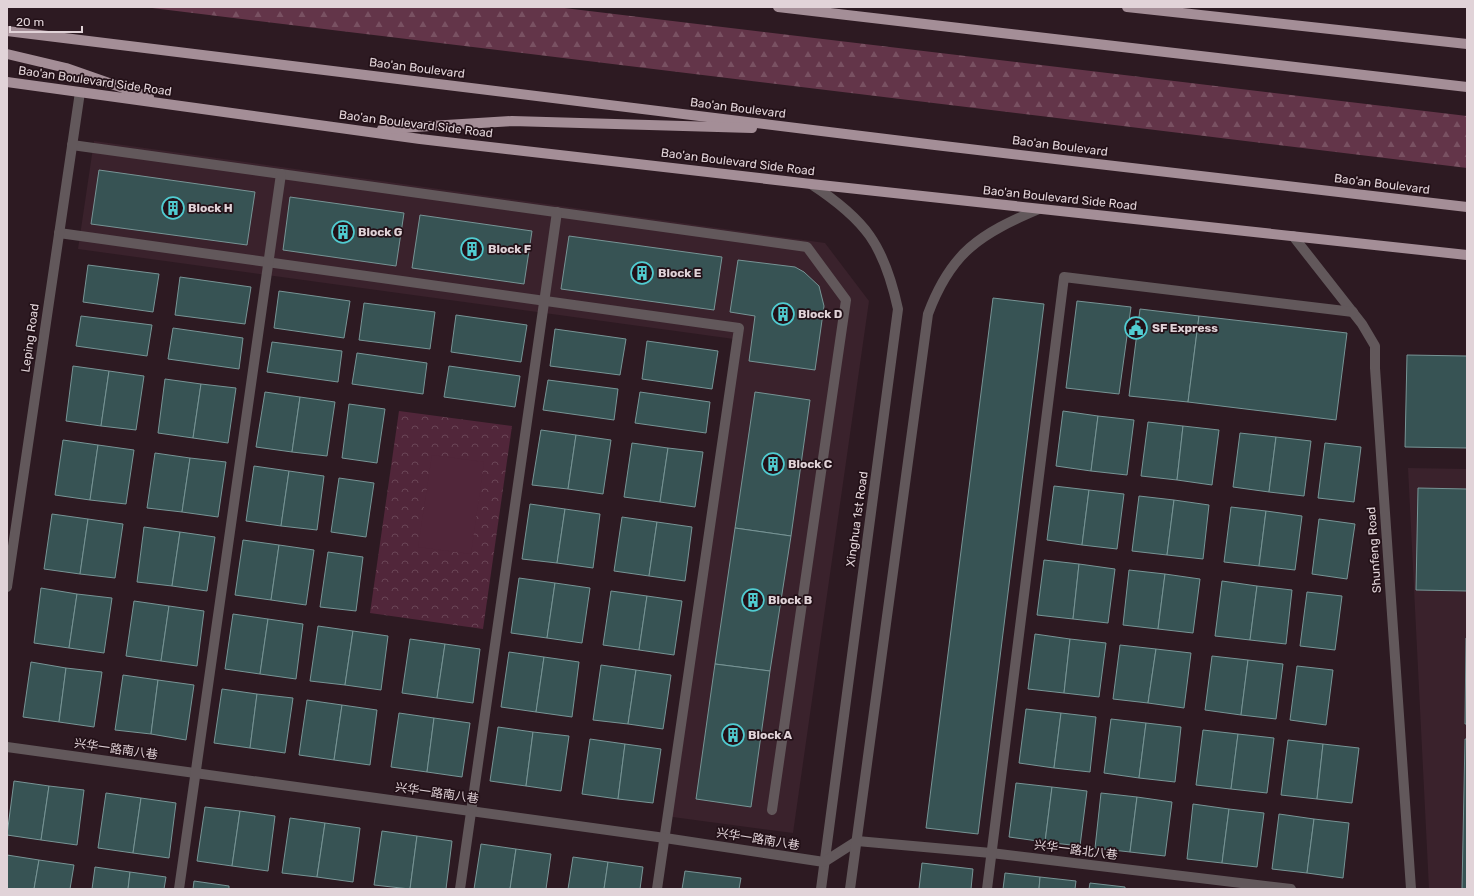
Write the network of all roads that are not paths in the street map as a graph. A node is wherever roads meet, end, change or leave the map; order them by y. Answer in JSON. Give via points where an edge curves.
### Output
{"nodes":[{"id":1,"x":778,"y":7,"type":"edge"},
{"id":2,"x":827,"y":7,"type":"edge"},
{"id":3,"x":1127,"y":7,"type":"edge"},
{"id":4,"x":862,"y":17,"type":"junction"},
{"id":5,"x":7,"y":31,"type":"edge"},
{"id":6,"x":1467,"y":44,"type":"edge"},
{"id":7,"x":7,"y":54,"type":"edge"},
{"id":8,"x":7,"y":82,"type":"edge"},
{"id":9,"x":1467,"y":87,"type":"edge"},
{"id":10,"x":80,"y":92,"type":"junction"},
{"id":11,"x":169,"y":104,"type":"junction"},
{"id":12,"x":358,"y":130,"type":"junction"},
{"id":13,"x":815,"y":130,"type":"junction"},
{"id":14,"x":72,"y":145,"type":"junction"},
{"id":15,"x":282,"y":174,"type":"junction"},
{"id":16,"x":812,"y":184,"type":"junction"},
{"id":17,"x":1467,"y":207,"type":"edge"},
{"id":18,"x":1039,"y":208,"type":"junction"},
{"id":19,"x":557,"y":212,"type":"junction"},
{"id":20,"x":58,"y":233,"type":"junction"},
{"id":21,"x":1293,"y":236,"type":"junction"},
{"id":22,"x":1467,"y":255,"type":"edge"},
{"id":23,"x":269,"y":263,"type":"junction"},
{"id":24,"x":544,"y":301,"type":"junction"},
{"id":25,"x":1353,"y":312,"type":"junction"},
{"id":26,"x":7,"y":587,"type":"edge"},
{"id":27,"x":7,"y":747,"type":"edge"},
{"id":28,"x":196,"y":773,"type":"junction"},
{"id":29,"x":772,"y":810,"type":"dead end"},
{"id":30,"x":471,"y":811,"type":"junction"},
{"id":31,"x":665,"y":838,"type":"junction"},
{"id":32,"x":857,"y":841,"type":"junction"},
{"id":33,"x":991,"y":853,"type":"junction"},
{"id":34,"x":824,"y":862,"type":"junction"},
{"id":35,"x":179,"y":889,"type":"edge"},
{"id":36,"x":460,"y":889,"type":"edge"},
{"id":37,"x":657,"y":889,"type":"edge"},
{"id":38,"x":821,"y":889,"type":"edge"},
{"id":39,"x":850,"y":889,"type":"edge"},
{"id":40,"x":987,"y":889,"type":"edge"},
{"id":41,"x":1291,"y":889,"type":"edge"},
{"id":42,"x":1411,"y":889,"type":"edge"}],
"edges":[{"from":1,"to":4,"type":"main road"},
{"from":2,"to":4,"type":"main road"},
{"from":3,"to":6,"type":"main road"},
{"from":4,"to":9,"type":"main road"},
{"from":5,"to":13,"type":"main road","name":"Bao'an Boulevard"},
{"from":7,"to":11,"type":"main road","via":[[66,68]]},
{"from":8,"to":10,"type":"main road","name":"Bao'an Boulevard Side Road"},
{"from":10,"to":11,"type":"main road","name":"Bao'an Boulevard Side Road"},
{"from":10,"to":14,"type":"street","name":"Leping Road"},
{"from":11,"to":12,"type":"main road","name":"Bao'an Boulevard Side Road"},
{"from":12,"to":13,"type":"main road","via":[[512,121]]},
{"from":12,"to":16,"type":"main road","name":"Bao'an Boulevard Side Road"},
{"from":13,"to":17,"type":"main road","name":"Bao'an Boulevard"},
{"from":14,"to":15,"type":"street"},
{"from":14,"to":20,"type":"street","name":"Leping Road"},
{"from":15,"to":19,"type":"street"},
{"from":15,"to":23,"type":"street"},
{"from":16,"to":18,"type":"main road","name":"Bao'an Boulevard Side Road"},
{"from":16,"to":34,"type":"street","name":"Xinghua 1st Road","via":[[838,201],[861,223],[879,248],[891,277],[898,309]]},
{"from":18,"to":21,"type":"main road","name":"Bao'an Boulevard Side Road"},
{"from":18,"to":32,"type":"street","via":[[1009,221],[982,237],[959,258],[941,283],[928,314]]},
{"from":19,"to":24,"type":"street"},
{"from":19,"to":29,"type":"street","via":[[807,247],[846,300]]},
{"from":20,"to":23,"type":"street"},
{"from":20,"to":26,"type":"street","name":"Leping Road"},
{"from":21,"to":22,"type":"main road","name":"Bao'an Boulevard Side Road"},
{"from":21,"to":25,"type":"street","name":"Shunfeng Road"},
{"from":23,"to":24,"type":"street"},
{"from":23,"to":28,"type":"street"},
{"from":24,"to":30,"type":"street"},
{"from":24,"to":31,"type":"street","via":[[739,328]]},
{"from":25,"to":33,"type":"street","via":[[1064,277]]},
{"from":25,"to":42,"type":"street","name":"Shunfeng Road","via":[[1375,346]]},
{"from":27,"to":28,"type":"street","name":"兴华一路南八巷"},
{"from":28,"to":30,"type":"street","name":"兴华一路南八巷"},
{"from":28,"to":35,"type":"street"},
{"from":30,"to":31,"type":"street","name":"兴华一路南八巷"},
{"from":30,"to":36,"type":"street"},
{"from":31,"to":34,"type":"street","name":"兴华一路南八巷"},
{"from":31,"to":37,"type":"street"},
{"from":32,"to":33,"type":"street","name":"兴华一路北八巷"},
{"from":32,"to":34,"type":"street"},
{"from":32,"to":39,"type":"street"},
{"from":33,"to":40,"type":"street"},
{"from":33,"to":41,"type":"street","name":"兴华一路北八巷"},
{"from":34,"to":38,"type":"street","name":"Xinghua 1st Road"}]}
